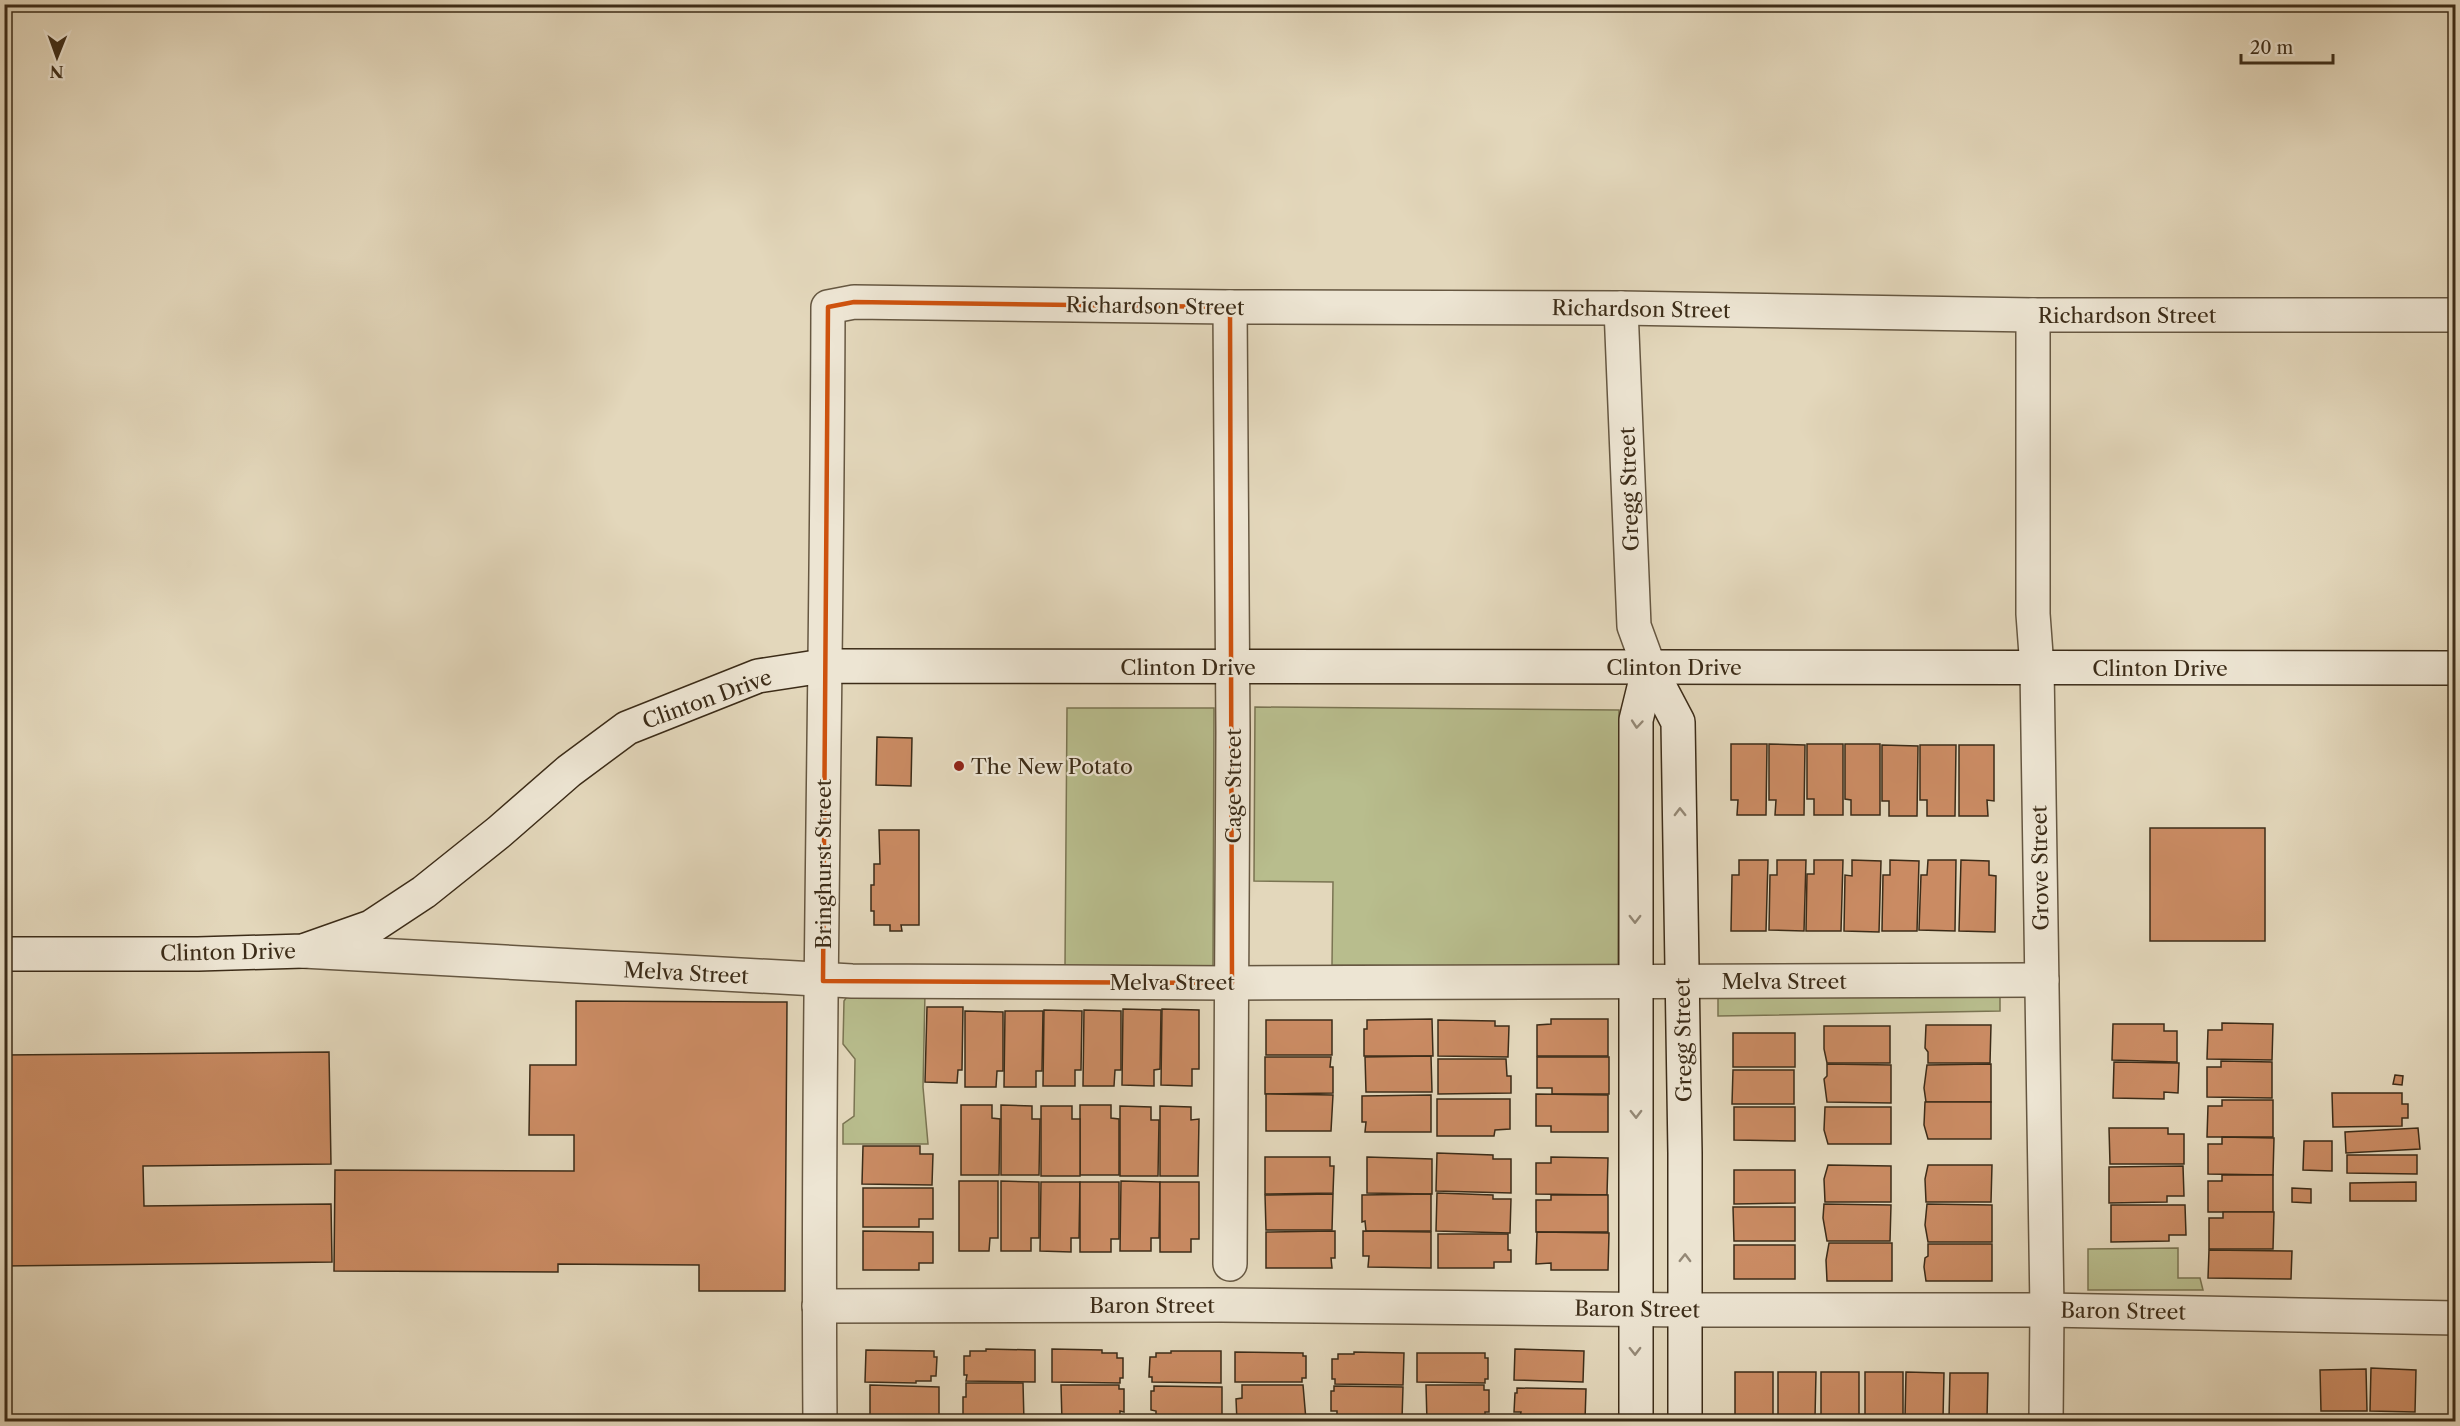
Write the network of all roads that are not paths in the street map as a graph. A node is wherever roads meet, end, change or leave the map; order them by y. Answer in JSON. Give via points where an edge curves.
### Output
{"nodes":[{"id":1,"x":828,"y":307,"type":"joint"},
{"id":2,"x":1230,"y":307,"type":"junction"},
{"id":3,"x":1621,"y":308,"type":"junction"},
{"id":4,"x":2033,"y":315,"type":"junction"},
{"id":5,"x":2456,"y":315,"type":"edge"},
{"id":6,"x":823,"y":666,"type":"junction"},
{"id":7,"x":1232,"y":667,"type":"junction"},
{"id":8,"x":1648,"y":667,"type":"junction"},
{"id":9,"x":2037,"y":668,"type":"junction"},
{"id":10,"x":2456,"y":668,"type":"edge"},
{"id":11,"x":303,"y":951,"type":"junction"},
{"id":12,"x":4,"y":954,"type":"edge"},
{"id":13,"x":2042,"y":980,"type":"junction"},
{"id":14,"x":823,"y":981,"type":"junction"},
{"id":15,"x":1635,"y":981,"type":"junction"},
{"id":16,"x":1682,"y":982,"type":"junction"},
{"id":17,"x":1232,"y":983,"type":"junction"},
{"id":18,"x":1230,"y":1264,"type":"dead end"},
{"id":19,"x":819,"y":1306,"type":"junction"},
{"id":20,"x":1634,"y":1308,"type":"junction"},
{"id":21,"x":1684,"y":1310,"type":"junction"},
{"id":22,"x":2048,"y":1310,"type":"junction"},
{"id":23,"x":2456,"y":1318,"type":"edge"},
{"id":24,"x":820,"y":1422,"type":"edge"},
{"id":25,"x":1636,"y":1422,"type":"edge"},
{"id":26,"x":1685,"y":1422,"type":"edge"},
{"id":27,"x":2046,"y":1422,"type":"edge"}],
"edges":[{"from":1,"to":2,"type":"street","name":"Richardson Street","via":[[854,302]]},
{"from":1,"to":6,"type":"street","name":"Bringhurst Street"},
{"from":2,"to":3,"type":"street","name":"Richardson Street"},
{"from":2,"to":7,"type":"street","name":"Cage Street"},
{"from":3,"to":4,"type":"street","name":"Richardson Street"},
{"from":3,"to":8,"type":"street","name":"Gregg Street","via":[[1634,626]]},
{"from":4,"to":5,"type":"street","name":"Richardson Street"},
{"from":4,"to":9,"type":"street","name":"Grove Street","via":[[2033,614]]},
{"from":6,"to":7,"type":"street","name":"Clinton Drive"},
{"from":6,"to":11,"type":"street","name":"Clinton Drive","via":[[758,676],[627,728],[569,771],[424,892],[371,927]]},
{"from":6,"to":14,"type":"street","name":"Bringhurst Street"},
{"from":7,"to":8,"type":"street","name":"Clinton Drive"},
{"from":7,"to":17,"type":"street","name":"Cage Street"},
{"from":8,"to":9,"type":"street","name":"Clinton Drive"},
{"from":8,"to":15,"type":"street","one_way":true,"via":[[1636,720]]},
{"from":16,"to":8,"type":"street","name":"Gregg Street","one_way":true,"via":[[1678,722]]},
{"from":9,"to":10,"type":"street","name":"Clinton Drive"},
{"from":9,"to":13,"type":"street","name":"Grove Street"},
{"from":11,"to":12,"type":"street","name":"Clinton Drive"},
{"from":11,"to":14,"type":"street","name":"Melva Street"},
{"from":13,"to":16,"type":"street","name":"Melva Street"},
{"from":13,"to":22,"type":"street","name":"Grove Street"},
{"from":14,"to":17,"type":"street","name":"Melva Street"},
{"from":14,"to":19,"type":"street","name":"Bringhurst Street"},
{"from":15,"to":16,"type":"street","name":"Melva Street"},
{"from":15,"to":17,"type":"street","name":"Melva Street"},
{"from":15,"to":20,"type":"street","one_way":true},
{"from":21,"to":16,"type":"street","name":"Gregg Street","one_way":true},
{"from":17,"to":18,"type":"street","name":"Cage Street"},
{"from":19,"to":20,"type":"street","name":"Baron Street"},
{"from":19,"to":24,"type":"street","name":"Bringhurst Street"},
{"from":20,"to":21,"type":"street","name":"Baron Street"},
{"from":20,"to":25,"type":"street","one_way":true},
{"from":21,"to":22,"type":"street","name":"Baron Street"},
{"from":21,"to":26,"type":"street","name":"Gregg Street"},
{"from":22,"to":23,"type":"street","name":"Baron Street"},
{"from":22,"to":27,"type":"street","name":"Grove Street"}]}
